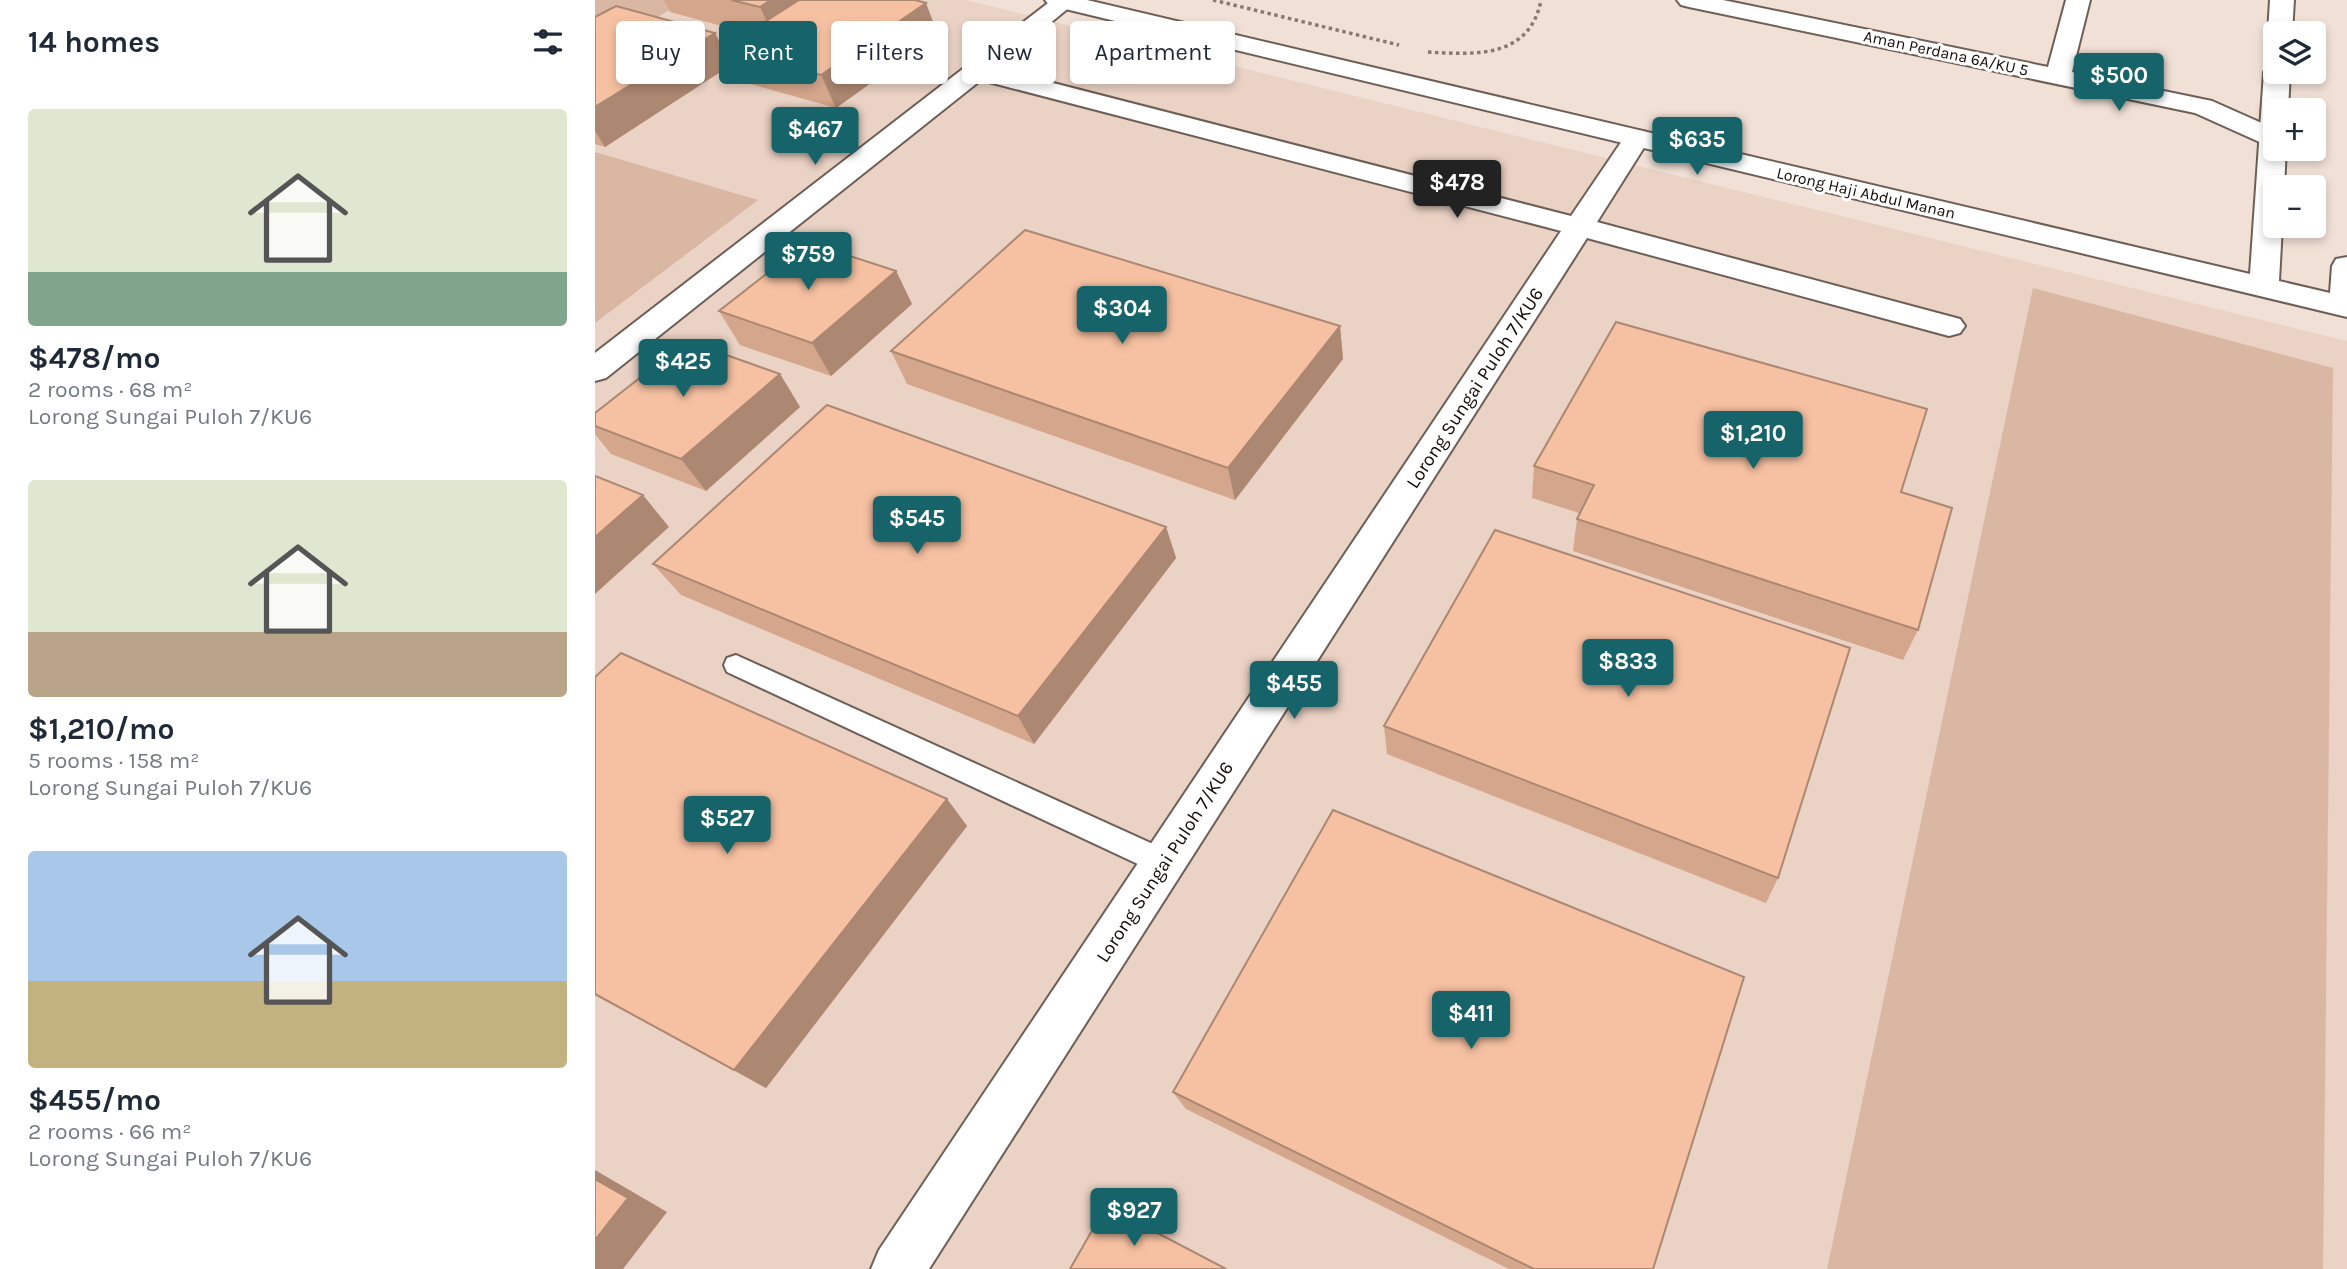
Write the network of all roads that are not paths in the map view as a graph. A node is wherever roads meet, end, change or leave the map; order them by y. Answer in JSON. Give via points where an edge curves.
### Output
{"nodes":[{"id":1,"x":1689,"y":0,"type":"edge"},
{"id":2,"x":2078,"y":0,"type":"edge"},
{"id":3,"x":2282,"y":0,"type":"edge"},
{"id":4,"x":1061,"y":1,"type":"edge"},
{"id":5,"x":1797,"y":11,"type":"edge"},
{"id":6,"x":1037,"y":21,"type":"edge"},
{"id":7,"x":2281,"y":21,"type":"edge"},
{"id":8,"x":2058,"y":76,"type":"junction"},
{"id":9,"x":962,"y":82,"type":"edge"},
{"id":10,"x":1026,"y":84,"type":"edge"},
{"id":11,"x":2277,"y":85,"type":"edge"},
{"id":12,"x":2203,"y":107,"type":"junction"},
{"id":13,"x":2263,"y":134,"type":"edge"},
{"id":14,"x":1637,"y":138,"type":"junction"},
{"id":15,"x":2272,"y":161,"type":"edge"},
{"id":16,"x":1580,"y":227,"type":"junction"},
{"id":17,"x":2347,"y":266,"type":"edge"},
{"id":18,"x":2264,"y":287,"type":"junction"},
{"id":19,"x":2346,"y":307,"type":"edge"},
{"id":20,"x":1949,"y":326,"type":"dead end"},
{"id":21,"x":595,"y":370,"type":"edge"},
{"id":22,"x":736,"y":665,"type":"dead end"},
{"id":23,"x":1165,"y":863,"type":"junction"},
{"id":24,"x":898,"y":1269,"type":"edge"}],
"edges":[{"from":1,"to":5,"type":"street","name":"Aman Perdana 6A/KU 5"},
{"from":2,"to":8,"type":"street"},
{"from":3,"to":7,"type":"street"},
{"from":4,"to":6,"type":"street"},
{"from":4,"to":14,"type":"street","name":"Lorong Haji Abdul Manan"},
{"from":5,"to":8,"type":"street","name":"Aman Perdana 6A/KU 5"},
{"from":8,"to":12,"type":"street","name":"Aman Perdana 6A/KU 5"},
{"from":9,"to":21,"type":"street"},
{"from":10,"to":16,"type":"street"},
{"from":11,"to":12,"type":"street","name":"Aman Perdana 6A/KU 5"},
{"from":12,"to":13,"type":"street","name":"Aman Perdana 6A/KU 5"},
{"from":14,"to":16,"type":"street","name":"Lorong Sungai Puloh 7/KU6"},
{"from":14,"to":18,"type":"street","name":"Lorong Haji Abdul Manan"},
{"from":15,"to":18,"type":"street"},
{"from":16,"to":20,"type":"street"},
{"from":16,"to":23,"type":"street","name":"Lorong Sungai Puloh 7/KU6"},
{"from":17,"to":19,"type":"street"},
{"from":18,"to":19,"type":"street","name":"Lorong Haji Abdul Manan"},
{"from":22,"to":23,"type":"lane"},
{"from":23,"to":24,"type":"street","name":"Lorong Sungai Puloh 7/KU6"}]}
